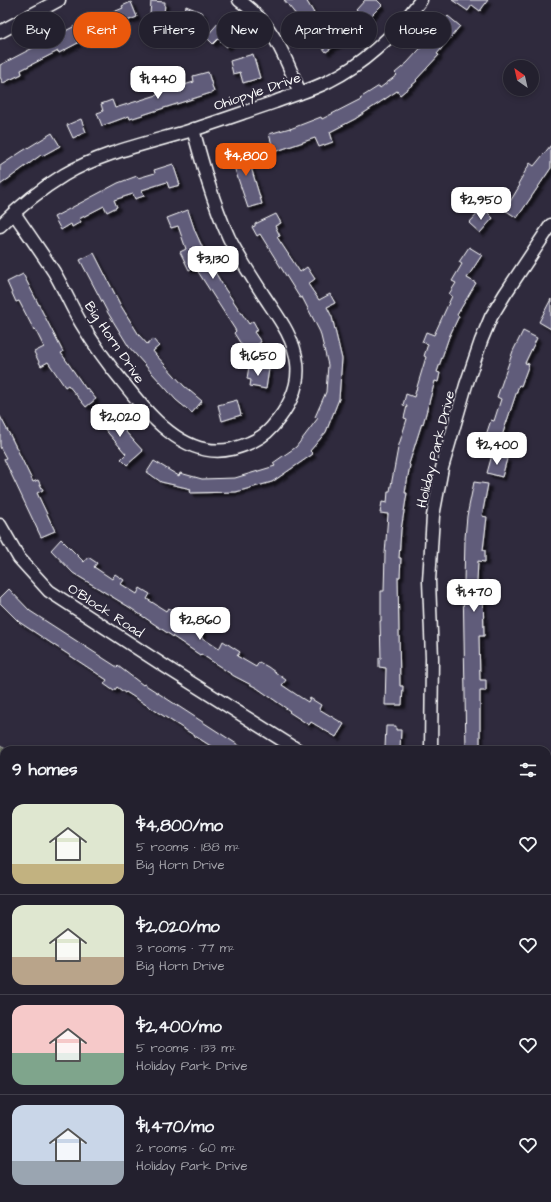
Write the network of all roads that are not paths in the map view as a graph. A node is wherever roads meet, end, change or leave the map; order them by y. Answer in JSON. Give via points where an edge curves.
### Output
{"nodes":[{"id":1,"x":59,"y":0,"type":"edge"},
{"id":2,"x":239,"y":0,"type":"edge"},
{"id":3,"x":421,"y":0,"type":"edge"},
{"id":4,"x":0,"y":32,"type":"edge"},
{"id":5,"x":300,"y":93,"type":"junction"},
{"id":6,"x":193,"y":129,"type":"junction"},
{"id":7,"x":14,"y":213,"type":"junction"},
{"id":8,"x":551,"y":225,"type":"edge"},
{"id":9,"x":0,"y":226,"type":"edge"},
{"id":10,"x":0,"y":525,"type":"edge"},
{"id":11,"x":292,"y":746,"type":"edge"},
{"id":12,"x":431,"y":746,"type":"edge"}],
"edges":[{"from":1,"to":4,"type":"street"},
{"from":2,"to":5,"type":"street","via":[[274,36]]},
{"from":3,"to":5,"type":"street","name":"Ohiopyle Drive","via":[[396,30],[368,56],[329,81]]},
{"from":5,"to":6,"type":"street","name":"Ohiopyle Drive"},
{"from":6,"to":7,"type":"street","name":"Ohiopyle Drive","via":[[130,147],[82,166],[48,186]]},
{"from":6,"to":7,"type":"street","name":"Big Horn Drive","via":[[210,189],[229,237],[242,262],[280,319],[288,334],[297,364],[295,390],[289,405],[269,431],[256,440],[241,447],[207,449],[191,445],[153,418],[92,341],[55,274]]},
{"from":7,"to":9,"type":"street","name":"Ohiopyle Drive"},
{"from":8,"to":12,"type":"street","name":"Holiday Park Drive","via":[[491,317],[466,385],[442,468],[433,516],[429,581],[432,658]]},
{"from":10,"to":11,"type":"street","name":"O'Block Road","via":[[19,558],[49,591]]}]}
